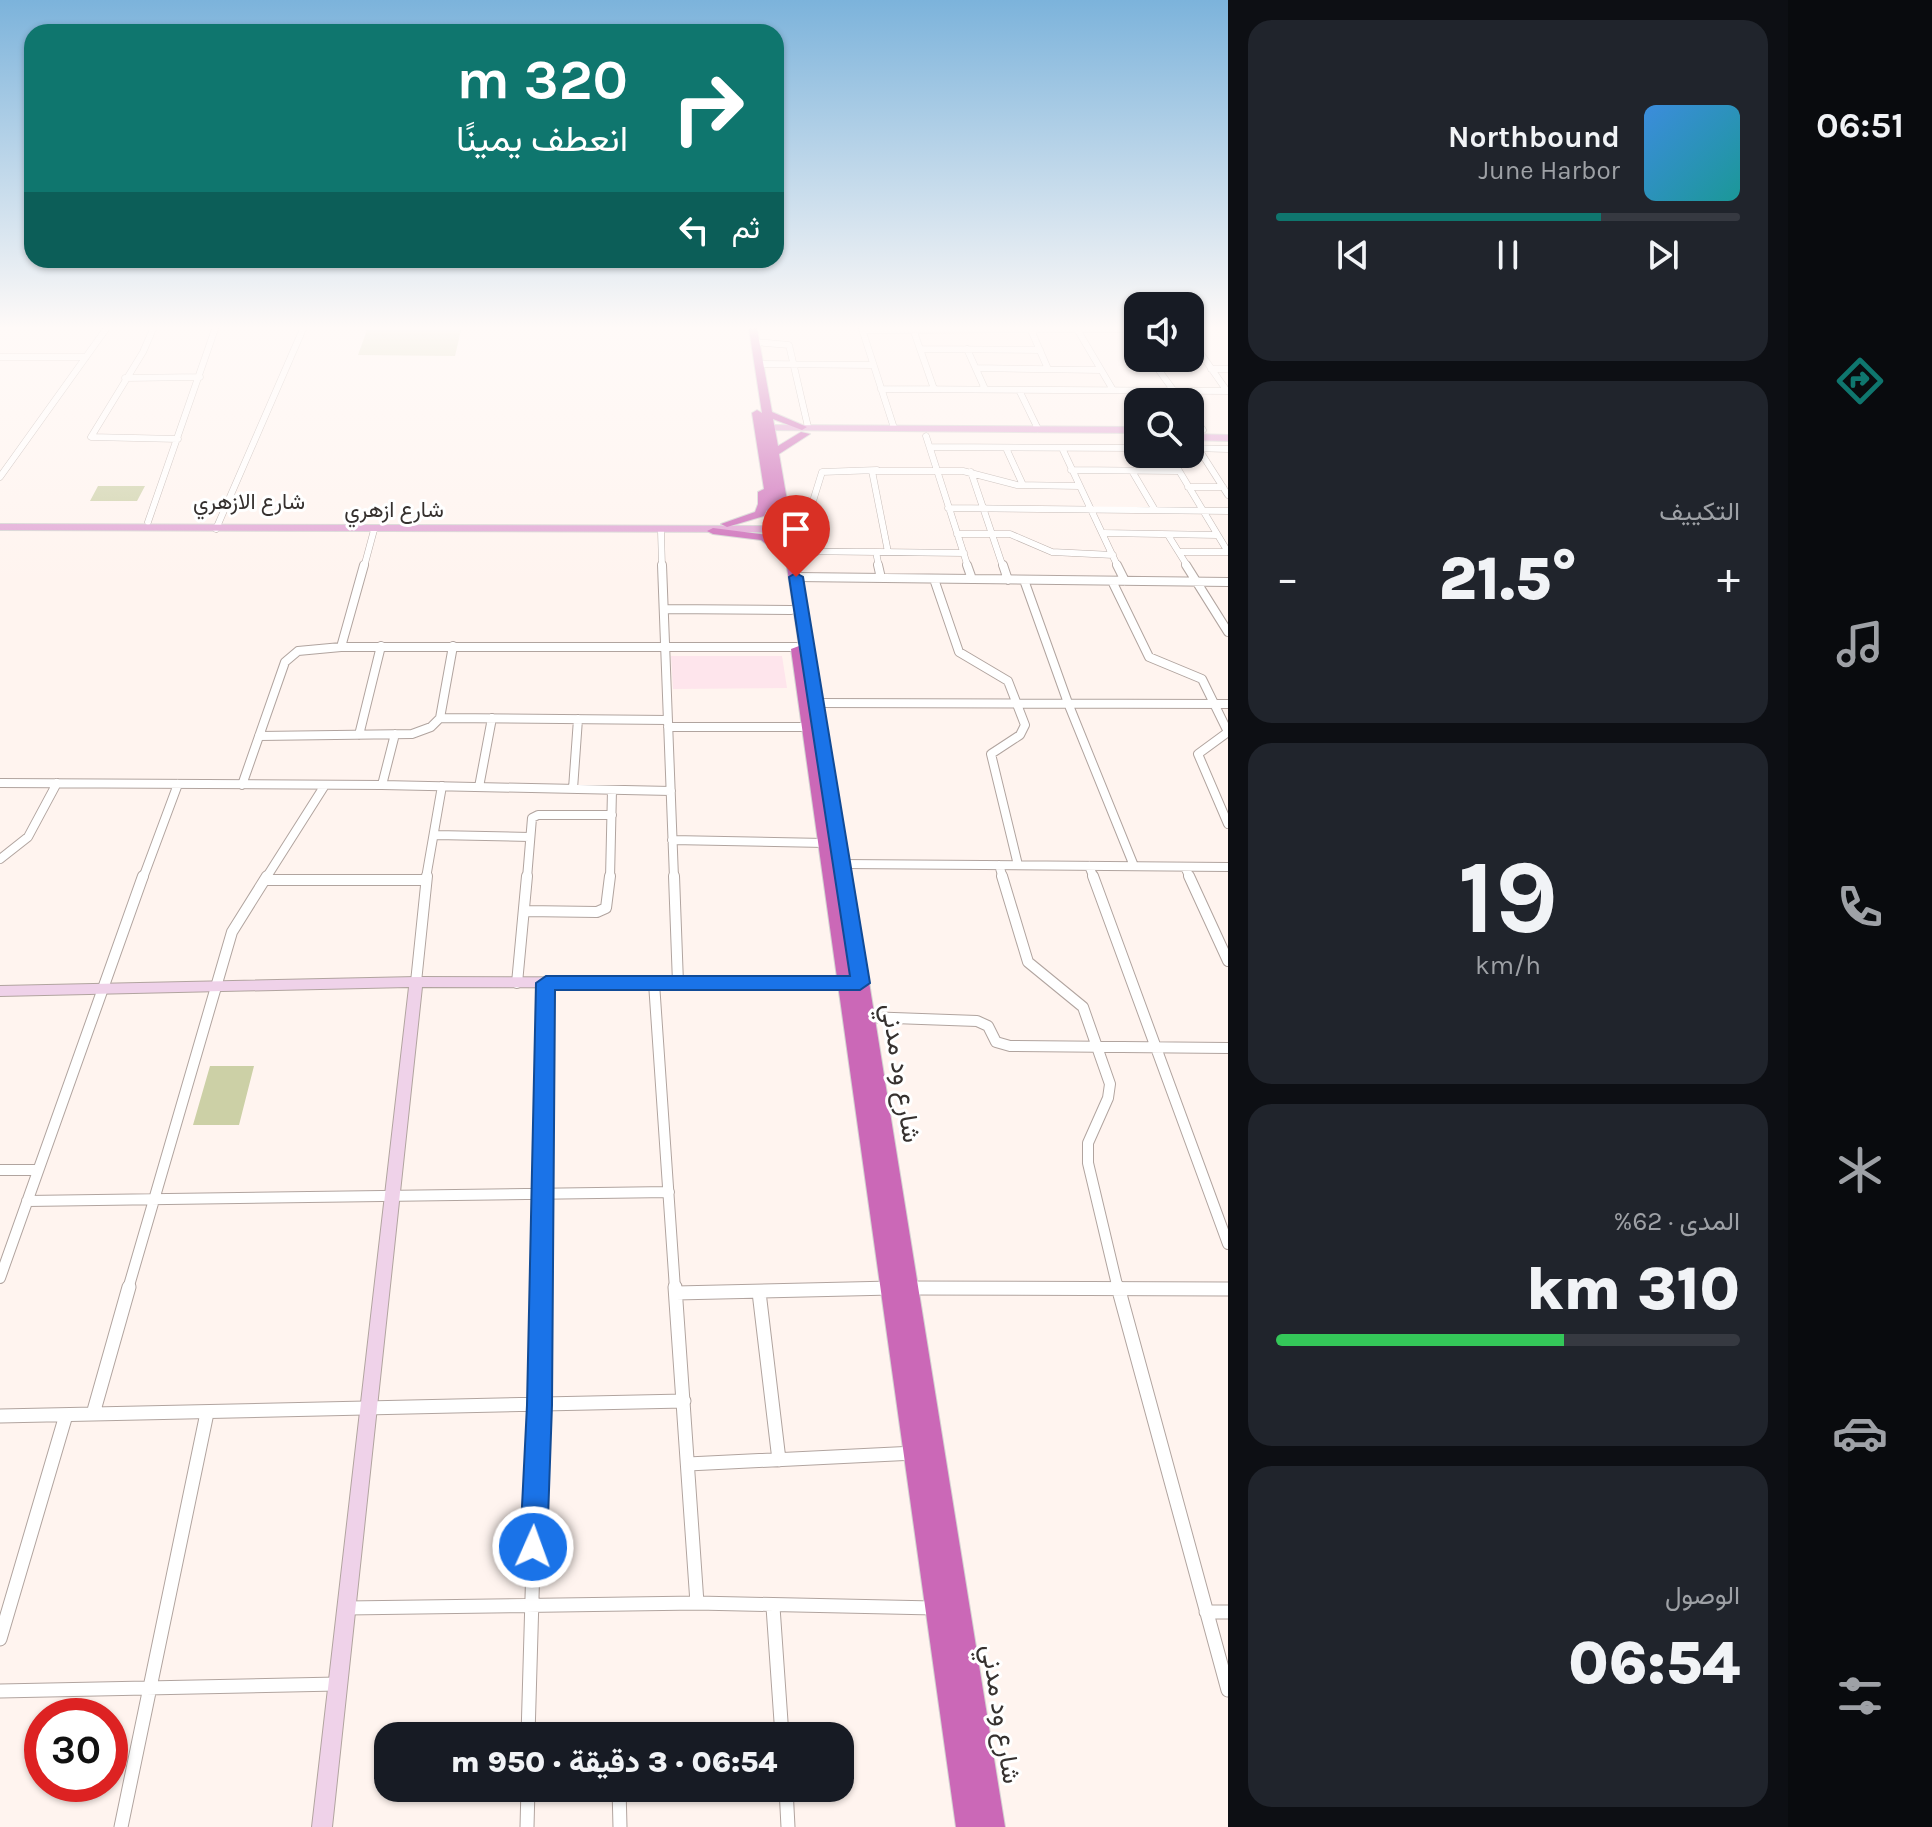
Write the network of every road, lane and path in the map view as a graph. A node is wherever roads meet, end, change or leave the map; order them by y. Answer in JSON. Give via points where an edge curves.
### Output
{"nodes":[{"id":1,"x":45,"y":414,"type":"edge"},
{"id":2,"x":104,"y":414,"type":"edge"},
{"id":3,"x":187,"y":414,"type":"edge"},
{"id":4,"x":266,"y":414,"type":"edge"},
{"id":5,"x":764,"y":414,"type":"edge"},
{"id":6,"x":764,"y":414,"type":"edge"},
{"id":7,"x":802,"y":414,"type":"edge"},
{"id":8,"x":889,"y":414,"type":"edge"},
{"id":9,"x":1031,"y":414,"type":"edge"},
{"id":10,"x":894,"y":428,"type":"junction"},
{"id":11,"x":1038,"y":429,"type":"junction"},
{"id":12,"x":805,"y":430,"type":"junction"},
{"id":13,"x":1124,"y":430,"type":"edge"},
{"id":14,"x":1204,"y":430,"type":"edge"},
{"id":15,"x":1228,"y":430,"type":"edge"},
{"id":16,"x":767,"y":434,"type":"junction"},
{"id":17,"x":926,"y":436,"type":"junction"},
{"id":18,"x":1124,"y":437,"type":"edge"},
{"id":19,"x":1204,"y":437,"type":"edge"},
{"id":20,"x":1228,"y":438,"type":"edge"},
{"id":21,"x":178,"y":439,"type":"junction"},
{"id":22,"x":930,"y":447,"type":"junction"},
{"id":23,"x":1006,"y":448,"type":"junction"},
{"id":24,"x":1062,"y":448,"type":"junction"},
{"id":25,"x":1124,"y":448,"type":"edge"},
{"id":26,"x":1204,"y":448,"type":"edge"},
{"id":27,"x":1228,"y":449,"type":"edge"},
{"id":28,"x":1204,"y":461,"type":"edge"},
{"id":29,"x":1176,"y":468,"type":"edge"},
{"id":30,"x":1071,"y":470,"type":"junction"},
{"id":31,"x":895,"y":471,"type":"junction"},
{"id":32,"x":937,"y":471,"type":"junction"},
{"id":33,"x":1132,"y":471,"type":"junction"},
{"id":34,"x":1178,"y":471,"type":"junction"},
{"id":35,"x":971,"y":472,"type":"junction"},
{"id":36,"x":0,"y":477,"type":"edge"},
{"id":37,"x":1023,"y":485,"type":"junction"},
{"id":38,"x":1079,"y":486,"type":"junction"},
{"id":39,"x":1188,"y":487,"type":"junction"},
{"id":40,"x":1223,"y":487,"type":"junction"},
{"id":41,"x":1228,"y":495,"type":"edge"},
{"id":42,"x":948,"y":508,"type":"junction"},
{"id":43,"x":982,"y":509,"type":"junction"},
{"id":44,"x":1091,"y":509,"type":"junction"},
{"id":45,"x":1155,"y":510,"type":"junction"},
{"id":46,"x":1201,"y":511,"type":"junction"},
{"id":47,"x":1228,"y":511,"type":"edge"},
{"id":48,"x":0,"y":520,"type":"edge"},
{"id":49,"x":148,"y":522,"type":"junction"},
{"id":50,"x":727,"y":524,"type":"junction"},
{"id":51,"x":218,"y":526,"type":"junction"},
{"id":52,"x":0,"y":527,"type":"edge"},
{"id":53,"x":609,"y":527,"type":"junction"},
{"id":54,"x":781,"y":527,"type":"junction"},
{"id":55,"x":374,"y":530,"type":"junction"},
{"id":56,"x":661,"y":531,"type":"junction"},
{"id":57,"x":713,"y":531,"type":"junction"},
{"id":58,"x":991,"y":533,"type":"junction"},
{"id":59,"x":1104,"y":533,"type":"junction"},
{"id":60,"x":957,"y":534,"type":"junction"},
{"id":61,"x":1168,"y":535,"type":"junction"},
{"id":62,"x":1217,"y":535,"type":"junction"},
{"id":63,"x":787,"y":551,"type":"junction"},
{"id":64,"x":817,"y":552,"type":"junction"},
{"id":65,"x":876,"y":552,"type":"junction"},
{"id":66,"x":888,"y":552,"type":"junction"},
{"id":67,"x":1179,"y":552,"type":"junction"},
{"id":68,"x":1228,"y":552,"type":"edge"},
{"id":69,"x":964,"y":553,"type":"junction"},
{"id":70,"x":1113,"y":555,"type":"junction"},
{"id":71,"x":796,"y":577,"type":"junction"},
{"id":72,"x":881,"y":578,"type":"junction"},
{"id":73,"x":934,"y":579,"type":"junction"},
{"id":74,"x":972,"y":579,"type":"junction"},
{"id":75,"x":1008,"y":580,"type":"junction"},
{"id":76,"x":1024,"y":580,"type":"junction"},
{"id":77,"x":1112,"y":581,"type":"junction"},
{"id":78,"x":1125,"y":581,"type":"junction"},
{"id":79,"x":1199,"y":582,"type":"junction"},
{"id":80,"x":1228,"y":582,"type":"edge"},
{"id":81,"x":664,"y":609,"type":"junction"},
{"id":82,"x":791,"y":610,"type":"junction"},
{"id":83,"x":1228,"y":632,"type":"edge"},
{"id":84,"x":381,"y":646,"type":"junction"},
{"id":85,"x":453,"y":646,"type":"junction"},
{"id":86,"x":665,"y":646,"type":"junction"},
{"id":87,"x":341,"y":647,"type":"junction"},
{"id":88,"x":796,"y":647,"type":"junction"},
{"id":89,"x":816,"y":703,"type":"junction"},
{"id":90,"x":1017,"y":703,"type":"junction"},
{"id":91,"x":1068,"y":703,"type":"junction"},
{"id":92,"x":1216,"y":704,"type":"junction"},
{"id":93,"x":1228,"y":704,"type":"edge"},
{"id":94,"x":440,"y":718,"type":"junction"},
{"id":95,"x":492,"y":718,"type":"junction"},
{"id":96,"x":578,"y":719,"type":"junction"},
{"id":97,"x":668,"y":723,"type":"junction"},
{"id":98,"x":808,"y":727,"type":"junction"},
{"id":99,"x":395,"y":734,"type":"junction"},
{"id":100,"x":359,"y":735,"type":"junction"},
{"id":101,"x":259,"y":736,"type":"junction"},
{"id":102,"x":0,"y":783,"type":"edge"},
{"id":103,"x":57,"y":783,"type":"junction"},
{"id":104,"x":178,"y":784,"type":"junction"},
{"id":105,"x":242,"y":785,"type":"junction"},
{"id":106,"x":325,"y":785,"type":"junction"},
{"id":107,"x":382,"y":785,"type":"junction"},
{"id":108,"x":442,"y":786,"type":"junction"},
{"id":109,"x":479,"y":787,"type":"junction"},
{"id":110,"x":573,"y":789,"type":"junction"},
{"id":111,"x":612,"y":790,"type":"junction"},
{"id":112,"x":671,"y":791,"type":"junction"},
{"id":113,"x":612,"y":815,"type":"junction"},
{"id":114,"x":1228,"y":824,"type":"edge"},
{"id":115,"x":436,"y":835,"type":"junction"},
{"id":116,"x":530,"y":837,"type":"junction"},
{"id":117,"x":672,"y":840,"type":"junction"},
{"id":118,"x":825,"y":843,"type":"junction"},
{"id":119,"x":0,"y":859,"type":"edge"},
{"id":120,"x":842,"y":864,"type":"junction"},
{"id":121,"x":999,"y":865,"type":"junction"},
{"id":122,"x":1018,"y":865,"type":"junction"},
{"id":123,"x":1089,"y":866,"type":"junction"},
{"id":124,"x":1134,"y":866,"type":"junction"},
{"id":125,"x":1185,"y":867,"type":"junction"},
{"id":126,"x":1228,"y":867,"type":"edge"},
{"id":127,"x":266,"y":880,"type":"junction"},
{"id":128,"x":426,"y":880,"type":"junction"},
{"id":129,"x":525,"y":911,"type":"junction"},
{"id":130,"x":1228,"y":961,"type":"edge"},
{"id":131,"x":416,"y":982,"type":"junction"},
{"id":132,"x":517,"y":983,"type":"junction"},
{"id":133,"x":546,"y":983,"type":"junction"},
{"id":134,"x":654,"y":983,"type":"junction"},
{"id":135,"x":678,"y":983,"type":"junction"},
{"id":136,"x":852,"y":983,"type":"junction"},
{"id":137,"x":214,"y":986,"type":"junction"},
{"id":138,"x":101,"y":989,"type":"junction"},
{"id":139,"x":0,"y":991,"type":"edge"},
{"id":140,"x":866,"y":1017,"type":"junction"},
{"id":141,"x":1157,"y":1048,"type":"junction"},
{"id":142,"x":1228,"y":1048,"type":"edge"},
{"id":143,"x":1098,"y":1049,"type":"junction"},
{"id":144,"x":0,"y":1170,"type":"edge"},
{"id":145,"x":37,"y":1170,"type":"junction"},
{"id":146,"x":669,"y":1192,"type":"junction"},
{"id":147,"x":541,"y":1194,"type":"junction"},
{"id":148,"x":394,"y":1197,"type":"junction"},
{"id":149,"x":156,"y":1200,"type":"junction"},
{"id":150,"x":27,"y":1201,"type":"junction"},
{"id":151,"x":1228,"y":1244,"type":"edge"},
{"id":152,"x":0,"y":1278,"type":"edge"},
{"id":153,"x":1118,"y":1287,"type":"junction"},
{"id":154,"x":900,"y":1288,"type":"junction"},
{"id":155,"x":1228,"y":1289,"type":"edge"},
{"id":156,"x":759,"y":1292,"type":"junction"},
{"id":157,"x":676,"y":1293,"type":"junction"},
{"id":158,"x":684,"y":1401,"type":"junction"},
{"id":159,"x":539,"y":1405,"type":"junction"},
{"id":160,"x":371,"y":1410,"type":"junction"},
{"id":161,"x":207,"y":1413,"type":"junction"},
{"id":162,"x":93,"y":1414,"type":"junction"},
{"id":163,"x":66,"y":1415,"type":"junction"},
{"id":164,"x":0,"y":1416,"type":"edge"},
{"id":165,"x":915,"y":1453,"type":"junction"},
{"id":166,"x":779,"y":1460,"type":"junction"},
{"id":167,"x":688,"y":1464,"type":"junction"},
{"id":168,"x":697,"y":1603,"type":"junction"},
{"id":169,"x":531,"y":1604,"type":"junction"},
{"id":170,"x":773,"y":1607,"type":"junction"},
{"id":171,"x":347,"y":1608,"type":"junction"},
{"id":172,"x":938,"y":1608,"type":"junction"},
{"id":173,"x":1206,"y":1612,"type":"junction"},
{"id":174,"x":1228,"y":1612,"type":"edge"},
{"id":175,"x":0,"y":1639,"type":"edge"},
{"id":176,"x":337,"y":1684,"type":"junction"},
{"id":177,"x":150,"y":1689,"type":"junction"},
{"id":178,"x":1228,"y":1690,"type":"edge"},
{"id":179,"x":0,"y":1691,"type":"edge"},
{"id":180,"x":528,"y":1722,"type":"edge"},
{"id":181,"x":781,"y":1722,"type":"edge"},
{"id":182,"x":528,"y":1802,"type":"edge"},
{"id":183,"x":619,"y":1802,"type":"edge"},
{"id":184,"x":787,"y":1802,"type":"edge"},
{"id":185,"x":121,"y":1827,"type":"edge"},
{"id":186,"x":322,"y":1827,"type":"edge"},
{"id":187,"x":527,"y":1827,"type":"edge"},
{"id":188,"x":620,"y":1827,"type":"edge"},
{"id":189,"x":788,"y":1827,"type":"edge"},
{"id":190,"x":969,"y":1827,"type":"edge"},
{"id":191,"x":992,"y":1827,"type":"edge"}],
"edges":[{"from":1,"to":36,"type":"street"},
{"from":2,"to":21,"type":"street","via":[[91,437]]},
{"from":3,"to":21,"type":"street"},
{"from":4,"to":51,"type":"street"},
{"from":5,"to":16,"type":"highway","name":"شارع ود مدني"},
{"from":6,"to":16,"type":"highway","name":"شارع ود مدني"},
{"from":7,"to":12,"type":"street"},
{"from":8,"to":10,"type":"street"},
{"from":9,"to":11,"type":"street"},
{"from":10,"to":11,"type":"main road"},
{"from":10,"to":12,"type":"main road"},
{"from":11,"to":13,"type":"main road"},
{"from":12,"to":16,"type":"highway"},
{"from":12,"to":16,"type":"highway"},
{"from":12,"to":16,"type":"main road"},
{"from":12,"to":17,"type":"main road"},
{"from":14,"to":15,"type":"main road"},
{"from":16,"to":50,"type":"highway","via":[[758,453],[762,511],[755,518]]},
{"from":16,"to":54,"type":"highway","name":"شارع ود مدني"},
{"from":17,"to":18,"type":"main road"},
{"from":17,"to":22,"type":"street"},
{"from":19,"to":20,"type":"main road"},
{"from":21,"to":49,"type":"street"},
{"from":22,"to":23,"type":"street"},
{"from":22,"to":32,"type":"street"},
{"from":23,"to":24,"type":"street"},
{"from":23,"to":37,"type":"street"},
{"from":24,"to":25,"type":"street"},
{"from":24,"to":30,"type":"street"},
{"from":26,"to":27,"type":"street"},
{"from":28,"to":40,"type":"street"},
{"from":29,"to":34,"type":"street"},
{"from":30,"to":33,"type":"street"},
{"from":30,"to":38,"type":"street"},
{"from":31,"to":32,"type":"street"},
{"from":31,"to":64,"type":"street","via":[[823,470],[810,505]]},
{"from":31,"to":66,"type":"street","via":[[872,471]]},
{"from":32,"to":35,"type":"street"},
{"from":32,"to":42,"type":"street"},
{"from":33,"to":34,"type":"street"},
{"from":33,"to":45,"type":"street"},
{"from":34,"to":39,"type":"street"},
{"from":35,"to":37,"type":"street"},
{"from":35,"to":43,"type":"street"},
{"from":37,"to":38,"type":"street"},
{"from":38,"to":44,"type":"street"},
{"from":39,"to":40,"type":"street"},
{"from":39,"to":46,"type":"street"},
{"from":40,"to":41,"type":"street"},
{"from":42,"to":43,"type":"street"},
{"from":42,"to":60,"type":"street"},
{"from":43,"to":44,"type":"street"},
{"from":43,"to":58,"type":"street"},
{"from":44,"to":45,"type":"street"},
{"from":44,"to":59,"type":"street"},
{"from":45,"to":46,"type":"street"},
{"from":46,"to":47,"type":"street"},
{"from":46,"to":62,"type":"street"},
{"from":48,"to":49,"type":"main road","name":"شارع الازهري"},
{"from":49,"to":51,"type":"main road","name":"شارع الازهري"},
{"from":50,"to":53,"type":"main road","name":"شارع الازهري"},
{"from":50,"to":54,"type":"main road","name":"شارع الازهري"},
{"from":51,"to":52,"type":"main road","name":"شارع ازهري"},
{"from":51,"to":53,"type":"main road","name":"شارع الازهري"},
{"from":51,"to":55,"type":"main road","name":"شارع ازهري"},
{"from":53,"to":55,"type":"main road","name":"شارع ازهري"},
{"from":53,"to":56,"type":"main road","name":"شارع ازهري"},
{"from":54,"to":57,"type":"main road","name":"شارع ازهري"},
{"from":54,"to":63,"type":"highway","name":"شارع ود مدني"},
{"from":55,"to":87,"type":"street"},
{"from":56,"to":57,"type":"main road","name":"شارع ازهري"},
{"from":56,"to":81,"type":"street"},
{"from":57,"to":63,"type":"highway","via":[[764,537]]},
{"from":58,"to":60,"type":"street"},
{"from":58,"to":70,"type":"street","via":[[1010,534],[1052,552]]},
{"from":58,"to":75,"type":"street"},
{"from":59,"to":61,"type":"street"},
{"from":59,"to":70,"type":"street"},
{"from":60,"to":69,"type":"street"},
{"from":61,"to":62,"type":"street"},
{"from":61,"to":67,"type":"street"},
{"from":62,"to":68,"type":"street"},
{"from":63,"to":64,"type":"street"},
{"from":63,"to":71,"type":"highway","name":"شارع ود مدني"},
{"from":63,"to":82,"type":"highway","name":"شارع ود مدني"},
{"from":64,"to":65,"type":"street"},
{"from":65,"to":66,"type":"street"},
{"from":65,"to":72,"type":"street"},
{"from":66,"to":69,"type":"street"},
{"from":67,"to":68,"type":"street"},
{"from":67,"to":79,"type":"street"},
{"from":69,"to":74,"type":"street"},
{"from":70,"to":78,"type":"street"},
{"from":71,"to":72,"type":"street"},
{"from":71,"to":89,"type":"highway","name":"شارع ود مدني"},
{"from":72,"to":73,"type":"street"},
{"from":73,"to":74,"type":"street"},
{"from":73,"to":90,"type":"street","via":[[959,652],[1004,677]]},
{"from":74,"to":75,"type":"street"},
{"from":75,"to":76,"type":"street"},
{"from":76,"to":77,"type":"street"},
{"from":76,"to":91,"type":"street"},
{"from":77,"to":78,"type":"street"},
{"from":77,"to":92,"type":"street","via":[[1149,657],[1200,677]]},
{"from":78,"to":79,"type":"street"},
{"from":79,"to":80,"type":"street"},
{"from":79,"to":83,"type":"street"},
{"from":81,"to":82,"type":"street"},
{"from":81,"to":86,"type":"street"},
{"from":82,"to":88,"type":"highway","name":"شارع ود مدني"},
{"from":84,"to":85,"type":"street"},
{"from":84,"to":87,"type":"street"},
{"from":84,"to":100,"type":"street"},
{"from":85,"to":86,"type":"street"},
{"from":85,"to":94,"type":"street"},
{"from":86,"to":88,"type":"street"},
{"from":86,"to":97,"type":"street"},
{"from":87,"to":101,"type":"street","via":[[290,654]]},
{"from":88,"to":98,"type":"highway","name":"شارع ود مدني"},
{"from":89,"to":90,"type":"street"},
{"from":89,"to":120,"type":"highway","name":"شارع ود مدني"},
{"from":90,"to":91,"type":"street"},
{"from":90,"to":122,"type":"street","via":[[1025,731],[995,749],[991,760]]},
{"from":91,"to":92,"type":"street"},
{"from":91,"to":124,"type":"street"},
{"from":92,"to":93,"type":"street"},
{"from":92,"to":114,"type":"street","via":[[1228,732],[1198,754]]},
{"from":94,"to":95,"type":"street"},
{"from":94,"to":99,"type":"street","via":[[424,730]]},
{"from":95,"to":96,"type":"street"},
{"from":95,"to":109,"type":"street"},
{"from":96,"to":97,"type":"street"},
{"from":96,"to":110,"type":"street"},
{"from":97,"to":98,"type":"street"},
{"from":97,"to":112,"type":"street"},
{"from":98,"to":118,"type":"highway","name":"شارع ود مدني"},
{"from":99,"to":100,"type":"street"},
{"from":99,"to":107,"type":"street"},
{"from":100,"to":101,"type":"street"},
{"from":101,"to":105,"type":"street"},
{"from":102,"to":103,"type":"street"},
{"from":103,"to":104,"type":"street"},
{"from":103,"to":119,"type":"street","via":[[28,837]]},
{"from":104,"to":105,"type":"street"},
{"from":104,"to":138,"type":"street"},
{"from":105,"to":106,"type":"street"},
{"from":106,"to":107,"type":"street"},
{"from":106,"to":127,"type":"street"},
{"from":107,"to":108,"type":"street"},
{"from":108,"to":109,"type":"street"},
{"from":108,"to":115,"type":"street"},
{"from":109,"to":110,"type":"street"},
{"from":110,"to":111,"type":"street"},
{"from":111,"to":112,"type":"street"},
{"from":111,"to":113,"type":"street"},
{"from":112,"to":117,"type":"street"},
{"from":113,"to":116,"type":"street","via":[[534,815]]},
{"from":113,"to":129,"type":"street","via":[[606,908]]},
{"from":115,"to":116,"type":"street"},
{"from":115,"to":128,"type":"street"},
{"from":116,"to":129,"type":"street"},
{"from":117,"to":118,"type":"street"},
{"from":117,"to":135,"type":"street"},
{"from":118,"to":136,"type":"highway","name":"شارع ود مدني"},
{"from":120,"to":121,"type":"street"},
{"from":120,"to":136,"type":"highway","name":"شارع ود مدني"},
{"from":121,"to":122,"type":"street"},
{"from":121,"to":143,"type":"street","via":[[1028,962],[1078,1001]]},
{"from":122,"to":123,"type":"street"},
{"from":123,"to":124,"type":"street"},
{"from":123,"to":141,"type":"street"},
{"from":124,"to":125,"type":"street"},
{"from":125,"to":126,"type":"street"},
{"from":125,"to":130,"type":"street"},
{"from":127,"to":128,"type":"street"},
{"from":127,"to":137,"type":"street","via":[[232,932]]},
{"from":128,"to":131,"type":"street"},
{"from":129,"to":132,"type":"street"},
{"from":131,"to":132,"type":"street"},
{"from":131,"to":137,"type":"street"},
{"from":131,"to":148,"type":"street"},
{"from":132,"to":133,"type":"street"},
{"from":133,"to":134,"type":"street"},
{"from":133,"to":147,"type":"street"},
{"from":134,"to":135,"type":"street"},
{"from":134,"to":146,"type":"street"},
{"from":135,"to":136,"type":"street"},
{"from":136,"to":140,"type":"highway","name":"شارع ود مدني"},
{"from":136,"to":154,"type":"highway","name":"شارع ود مدني"},
{"from":137,"to":138,"type":"street"},
{"from":137,"to":149,"type":"street"},
{"from":138,"to":139,"type":"street"},
{"from":138,"to":145,"type":"street"},
{"from":140,"to":143,"type":"street","via":[[977,1021],[988,1026],[996,1042],[1010,1046]]},
{"from":140,"to":154,"type":"highway","name":"شارع ود مدني"},
{"from":141,"to":142,"type":"street"},
{"from":141,"to":143,"type":"street"},
{"from":141,"to":151,"type":"street"},
{"from":143,"to":153,"type":"street","via":[[1110,1091],[1088,1143],[1088,1163]]},
{"from":144,"to":145,"type":"street"},
{"from":145,"to":150,"type":"street"},
{"from":146,"to":147,"type":"street"},
{"from":146,"to":157,"type":"street"},
{"from":147,"to":148,"type":"street"},
{"from":147,"to":159,"type":"street"},
{"from":148,"to":149,"type":"street"},
{"from":148,"to":160,"type":"street"},
{"from":149,"to":150,"type":"street"},
{"from":149,"to":162,"type":"street"},
{"from":150,"to":152,"type":"street"},
{"from":153,"to":154,"type":"street"},
{"from":153,"to":155,"type":"street"},
{"from":153,"to":173,"type":"street"},
{"from":154,"to":156,"type":"street"},
{"from":154,"to":165,"type":"highway","name":"شارع ود مدني"},
{"from":154,"to":191,"type":"highway","name":"شارع ود مدني"},
{"from":156,"to":157,"type":"street"},
{"from":156,"to":166,"type":"street"},
{"from":157,"to":158,"type":"street"},
{"from":158,"to":159,"type":"street"},
{"from":158,"to":167,"type":"street"},
{"from":159,"to":160,"type":"street"},
{"from":159,"to":169,"type":"street"},
{"from":160,"to":161,"type":"street"},
{"from":160,"to":171,"type":"street"},
{"from":161,"to":162,"type":"street"},
{"from":161,"to":177,"type":"street"},
{"from":162,"to":163,"type":"street"},
{"from":163,"to":164,"type":"street"},
{"from":163,"to":175,"type":"street"},
{"from":165,"to":166,"type":"street"},
{"from":165,"to":172,"type":"highway","name":"شارع ود مدني"},
{"from":166,"to":167,"type":"street"},
{"from":167,"to":168,"type":"street"},
{"from":168,"to":169,"type":"street"},
{"from":168,"to":170,"type":"street"},
{"from":169,"to":171,"type":"street"},
{"from":169,"to":180,"type":"street"},
{"from":170,"to":172,"type":"street"},
{"from":170,"to":181,"type":"street"},
{"from":171,"to":176,"type":"street"},
{"from":172,"to":190,"type":"highway","name":"شارع ود مدني"},
{"from":173,"to":174,"type":"street"},
{"from":173,"to":178,"type":"street"},
{"from":176,"to":177,"type":"street"},
{"from":176,"to":186,"type":"street"},
{"from":177,"to":179,"type":"street"},
{"from":177,"to":185,"type":"street"},
{"from":182,"to":187,"type":"street"},
{"from":183,"to":188,"type":"street"},
{"from":184,"to":189,"type":"street"}]}
